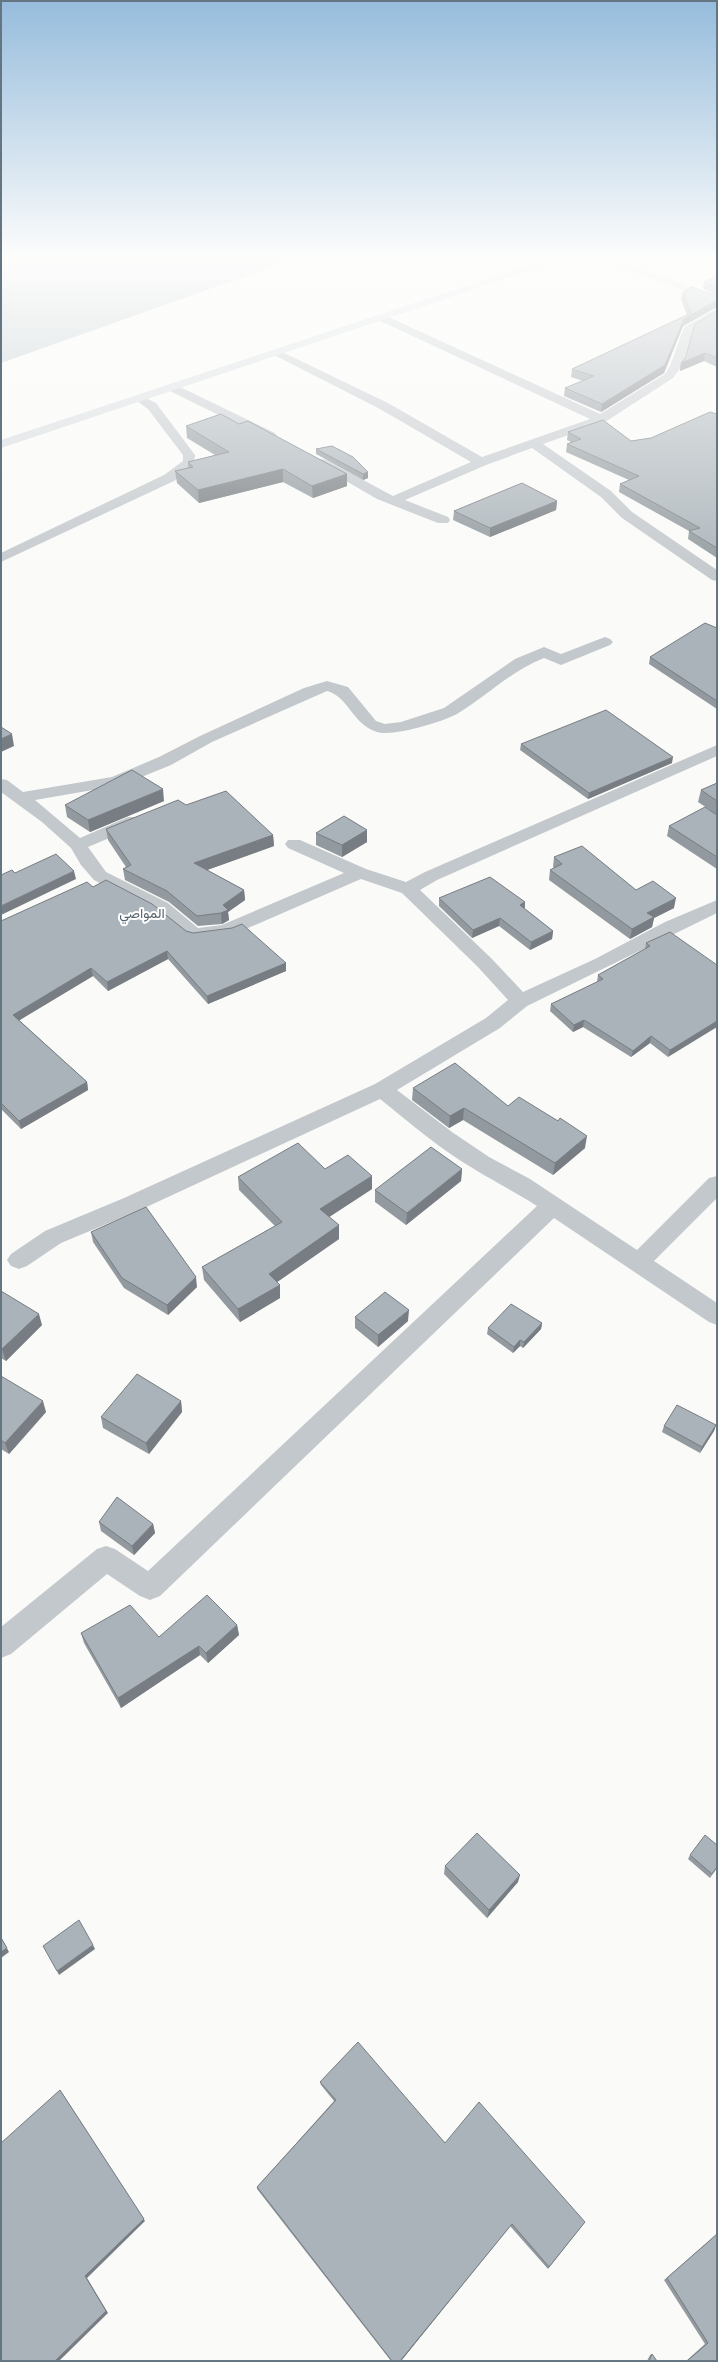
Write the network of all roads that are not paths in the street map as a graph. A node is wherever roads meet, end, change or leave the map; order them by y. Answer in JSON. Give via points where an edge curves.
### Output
{"nodes":[{"id":1,"x":235,"y":367,"type":"edge"},
{"id":2,"x":305,"y":367,"type":"edge"},
{"id":3,"x":489,"y":367,"type":"edge"},
{"id":4,"x":675,"y":367,"type":"edge"},
{"id":5,"x":174,"y":388,"type":"junction"},
{"id":6,"x":140,"y":399,"type":"junction"},
{"id":7,"x":601,"y":419,"type":"junction"},
{"id":8,"x":282,"y":442,"type":"edge"},
{"id":9,"x":1,"y":444,"type":"edge"},
{"id":10,"x":534,"y":444,"type":"junction"},
{"id":11,"x":307,"y":455,"type":"edge"},
{"id":12,"x":481,"y":462,"type":"junction"},
{"id":13,"x":395,"y":500,"type":"junction"},
{"id":14,"x":443,"y":520,"type":"dead end"},
{"id":15,"x":1,"y":558,"type":"edge"},
{"id":16,"x":717,"y":577,"type":"edge"},
{"id":17,"x":605,"y":642,"type":"dead end"},
{"id":18,"x":717,"y":750,"type":"edge"},
{"id":19,"x":1,"y":784,"type":"edge"},
{"id":20,"x":20,"y":798,"type":"junction"},
{"id":21,"x":151,"y":814,"type":"edge"},
{"id":22,"x":294,"y":844,"type":"dead end"},
{"id":23,"x":78,"y":845,"type":"junction"},
{"id":24,"x":360,"y":873,"type":"junction"},
{"id":25,"x":408,"y":889,"type":"junction"},
{"id":26,"x":717,"y":906,"type":"edge"},
{"id":27,"x":520,"y":1001,"type":"junction"},
{"id":28,"x":382,"y":1089,"type":"junction"},
{"id":29,"x":717,"y":1184,"type":"edge"},
{"id":30,"x":552,"y":1206,"type":"junction"},
{"id":31,"x":19,"y":1260,"type":"dead end"},
{"id":32,"x":638,"y":1263,"type":"junction"},
{"id":33,"x":717,"y":1315,"type":"edge"},
{"id":34,"x":1,"y":1645,"type":"edge"}],
"edges":[{"from":1,"to":5,"type":"main road"},
{"from":2,"to":12,"type":"street","via":[[384,406]]},
{"from":3,"to":7,"type":"street"},
{"from":4,"to":7,"type":"street","via":[[669,376]]},
{"from":5,"to":6,"type":"main road"},
{"from":5,"to":8,"type":"street"},
{"from":6,"to":9,"type":"main road"},
{"from":6,"to":15,"type":"street","via":[[152,406],[189,455],[189,462],[182,470],[136,495]]},
{"from":7,"to":10,"type":"street"},
{"from":10,"to":12,"type":"street"},
{"from":10,"to":16,"type":"street","via":[[606,494],[628,515]]},
{"from":11,"to":13,"type":"street","via":[[363,487]]},
{"from":12,"to":13,"type":"street"},
{"from":13,"to":14,"type":"street"},
{"from":17,"to":20,"type":"street","via":[[560,660],[544,652],[520,662],[450,711],[403,727],[384,729],[370,724],[342,690],[327,686],[310,691],[165,761],[116,781]]},
{"from":18,"to":25,"type":"street","via":[[459,863]]},
{"from":19,"to":20,"type":"street"},
{"from":20,"to":23,"type":"street","via":[[48,818]]},
{"from":21,"to":23,"type":"street"},
{"from":22,"to":24,"type":"street"},
{"from":23,"to":24,"type":"street","via":[[93,879],[161,907],[194,934],[225,931]]},
{"from":24,"to":25,"type":"street"},
{"from":25,"to":27,"type":"street","via":[[485,963]]},
{"from":26,"to":27,"type":"street"},
{"from":27,"to":28,"type":"street","via":[[493,1023]]},
{"from":28,"to":30,"type":"street","via":[[444,1138]]},
{"from":28,"to":31,"type":"street","via":[[132,1204],[53,1237]]},
{"from":29,"to":32,"type":"street"},
{"from":30,"to":32,"type":"street"},
{"from":30,"to":34,"type":"street","via":[[150,1587],[106,1558]]},
{"from":32,"to":33,"type":"street"}]}
